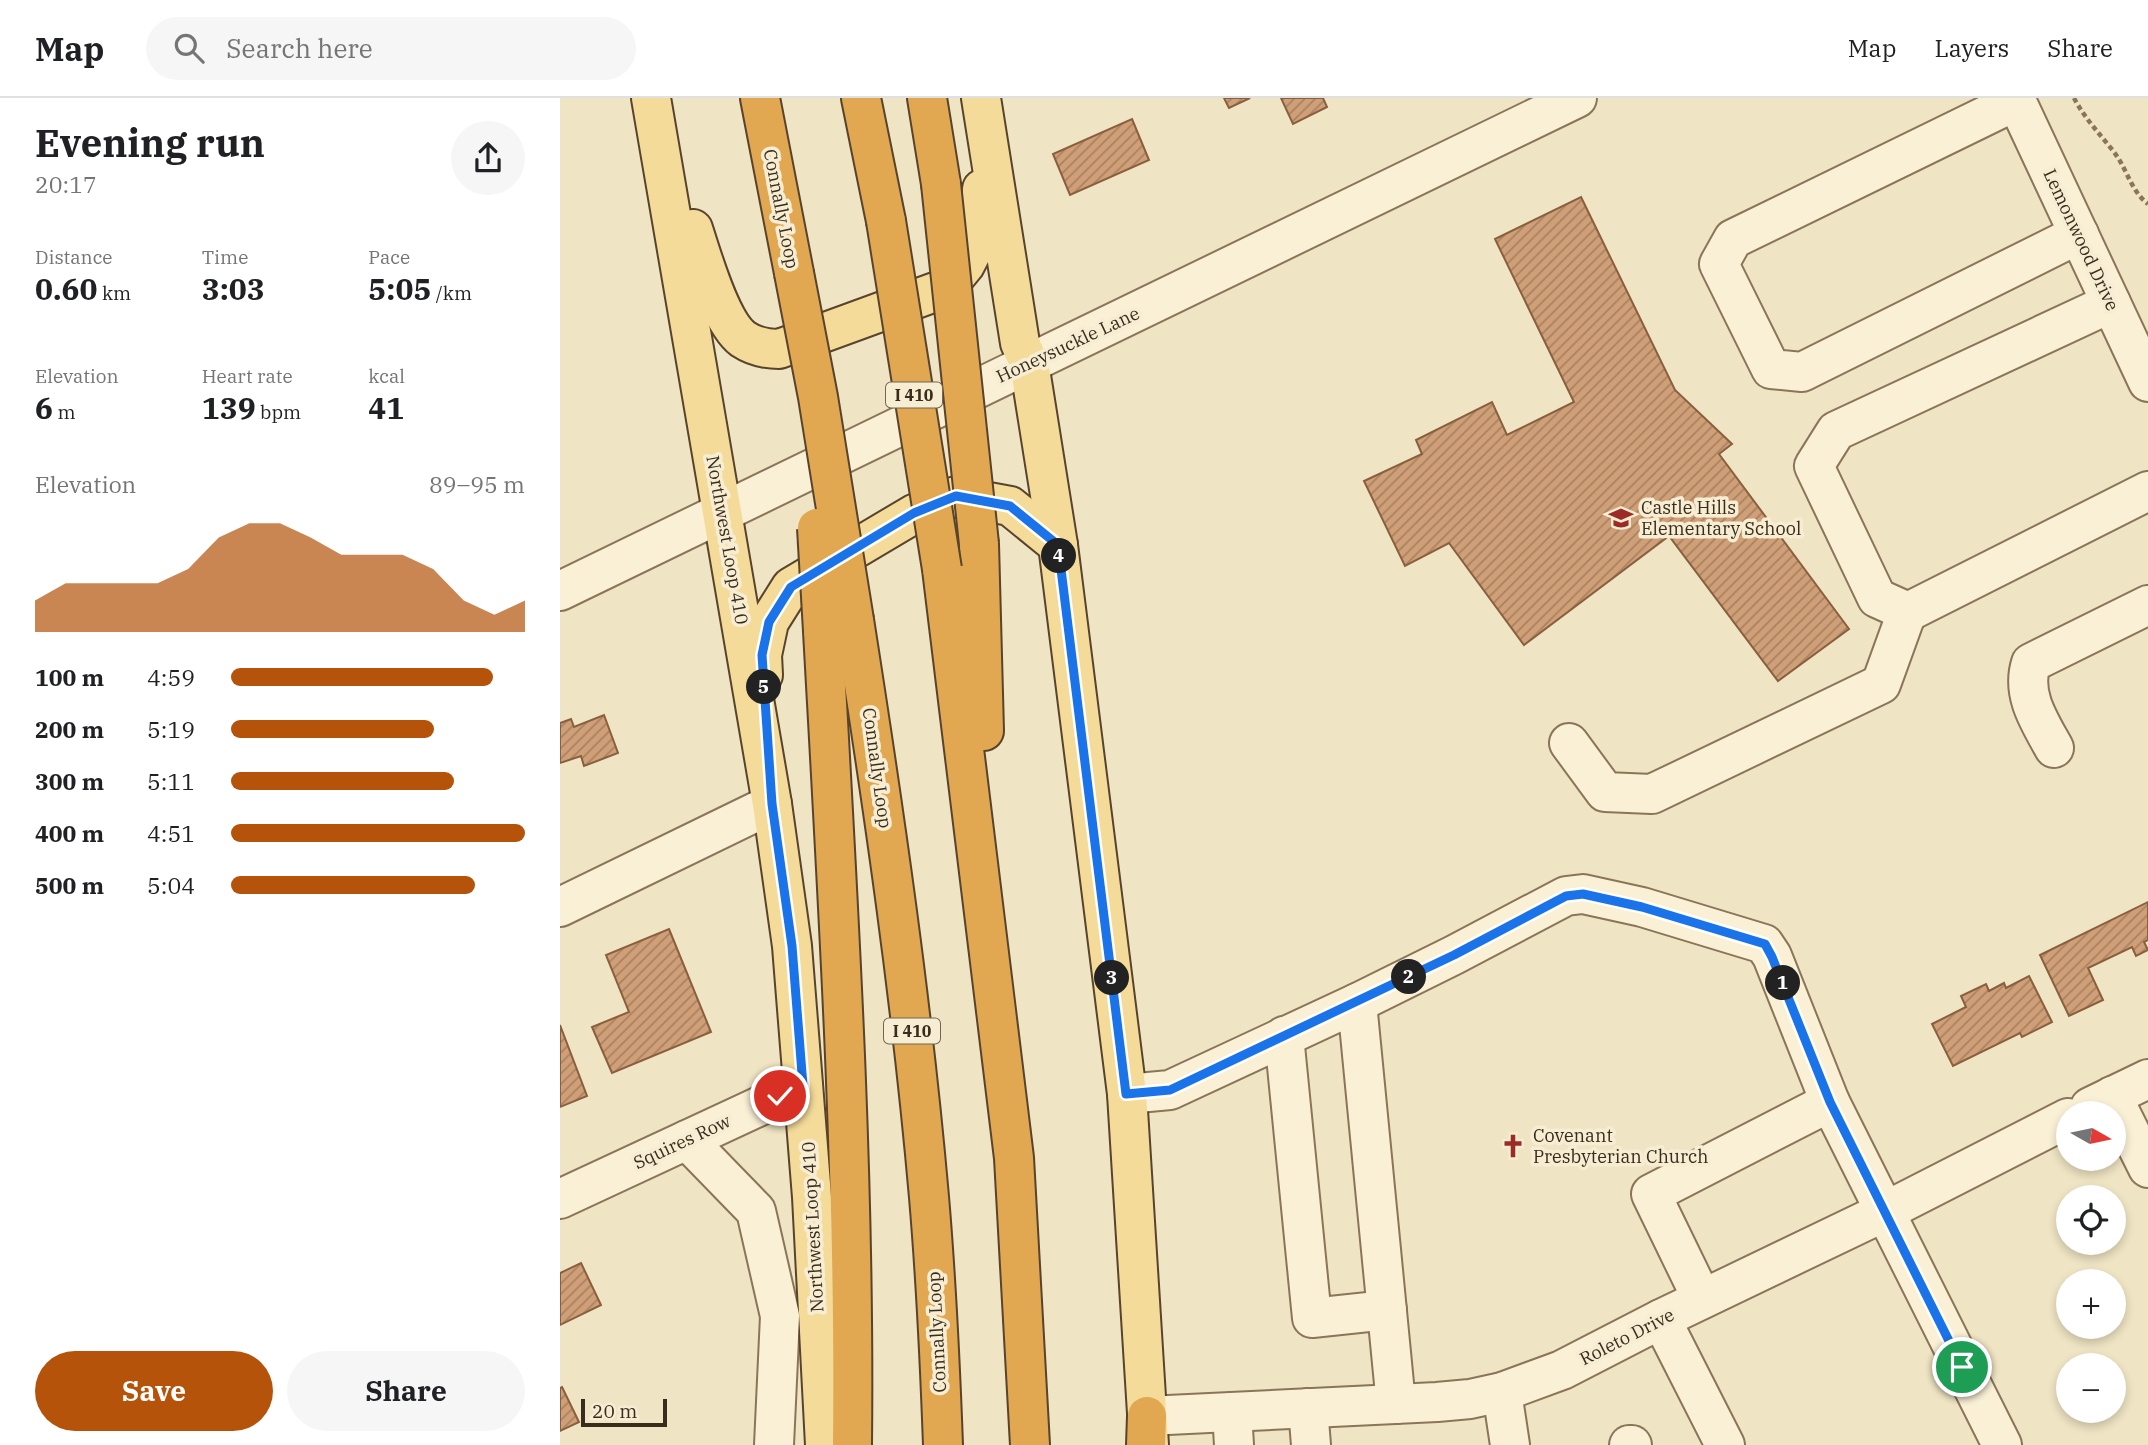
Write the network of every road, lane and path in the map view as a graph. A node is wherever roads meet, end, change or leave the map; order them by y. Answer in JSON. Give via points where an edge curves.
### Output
{"nodes":[{"id":1,"x":760,"y":98,"type":"edge"},
{"id":2,"x":860,"y":98,"type":"edge"},
{"id":3,"x":927,"y":98,"type":"edge"},
{"id":4,"x":1577,"y":98,"type":"edge"},
{"id":5,"x":2074,"y":98,"type":"edge"},
{"id":6,"x":2015,"y":100,"type":"edge"},
{"id":7,"x":655,"y":116,"type":"edge"},
{"id":8,"x":984,"y":116,"type":"edge"},
{"id":9,"x":2148,"y":204,"type":"edge"},
{"id":10,"x":2079,"y":234,"type":"junction"},
{"id":11,"x":2111,"y":303,"type":"junction"},
{"id":12,"x":1028,"y":363,"type":"junction"},
{"id":13,"x":2148,"y":382,"type":"edge"},
{"id":14,"x":2148,"y":491,"type":"edge"},
{"id":15,"x":722,"y":511,"type":"junction"},
{"id":16,"x":1058,"y":545,"type":"junction"},
{"id":17,"x":560,"y":591,"type":"edge"},
{"id":18,"x":2148,"y":605,"type":"edge"},
{"id":19,"x":1907,"y":612,"type":"junction"},
{"id":20,"x":839,"y":626,"type":"junction"},
{"id":21,"x":1569,"y":743,"type":"dead end"},
{"id":22,"x":2053,"y":748,"type":"dead end"},
{"id":23,"x":772,"y":804,"type":"junction"},
{"id":24,"x":560,"y":907,"type":"edge"},
{"id":25,"x":989,"y":957,"type":"junction"},
{"id":26,"x":1357,"y":1003,"type":"junction"},
{"id":27,"x":1284,"y":1036,"type":"junction"},
{"id":28,"x":2148,"y":1079,"type":"edge"},
{"id":29,"x":803,"y":1086,"type":"junction"},
{"id":30,"x":1126,"y":1094,"type":"junction"},
{"id":31,"x":2103,"y":1101,"type":"edge"},
{"id":32,"x":1830,"y":1102,"type":"junction"},
{"id":33,"x":2056,"y":1124,"type":"edge"},
{"id":34,"x":687,"y":1140,"type":"junction"},
{"id":35,"x":2126,"y":1142,"type":"edge"},
{"id":36,"x":2148,"y":1168,"type":"edge"},
{"id":37,"x":560,"y":1199,"type":"edge"},
{"id":38,"x":1884,"y":1212,"type":"junction"},
{"id":39,"x":1702,"y":1299,"type":"junction"},
{"id":40,"x":1387,"y":1310,"type":"junction"},
{"id":41,"x":1661,"y":1319,"type":"junction"},
{"id":42,"x":1502,"y":1392,"type":"junction"},
{"id":43,"x":1396,"y":1404,"type":"junction"},
{"id":44,"x":1309,"y":1427,"type":"edge"},
{"id":45,"x":1233,"y":1428,"type":"edge"},
{"id":46,"x":1147,"y":1435,"type":"edge"},
{"id":47,"x":774,"y":1445,"type":"edge"},
{"id":48,"x":825,"y":1445,"type":"edge"},
{"id":49,"x":852,"y":1445,"type":"edge"},
{"id":50,"x":943,"y":1445,"type":"edge"},
{"id":51,"x":1030,"y":1445,"type":"edge"},
{"id":52,"x":1510,"y":1445,"type":"edge"},
{"id":53,"x":1725,"y":1445,"type":"edge"},
{"id":54,"x":2001,"y":1445,"type":"edge"}],
"edges":[{"from":1,"to":20,"type":"highway","name":"Connally Loop","bridge":true,"via":[[818,397],[816,514]]},
{"from":2,"to":25,"type":"highway","number":"I 410","bridge":true,"via":[[886,221],[942,569]]},
{"from":3,"to":25,"type":"highway","bridge":true,"via":[[941,184],[979,544]]},
{"from":4,"to":12,"type":"street","name":"Honeysuckle Lane"},
{"from":5,"to":9,"type":"path","via":[[2115,154],[2138,196]]},
{"from":6,"to":10,"type":"street","name":"Lemonwood Drive"},
{"from":6,"to":10,"type":"street","via":[[1733,239],[1719,264],[1771,369],[1802,372]]},
{"from":7,"to":8,"type":"main road","via":[[720,306],[741,338],[761,348],[779,349],[946,288],[977,242]]},
{"from":7,"to":15,"type":"main road","name":"Northwest Loop 410"},
{"from":8,"to":12,"type":"main road","via":[[1020,343]]},
{"from":10,"to":11,"type":"street","name":"Lemonwood Drive"},
{"from":11,"to":13,"type":"street","name":"Lemonwood Drive"},
{"from":11,"to":19,"type":"street","via":[[1836,431],[1814,466],[1877,598]]},
{"from":12,"to":15,"type":"street","name":"Honeysuckle Lane"},
{"from":12,"to":16,"type":"main road"},
{"from":14,"to":19,"type":"street"},
{"from":15,"to":17,"type":"street","name":"Honeysuckle Lane"},
{"from":15,"to":23,"type":"main road","name":"Northwest Loop 410"},
{"from":16,"to":23,"type":"main road","via":[[1010,506],[956,496],[914,513],[791,587],[769,622],[762,655]]},
{"from":16,"to":30,"type":"main road"},
{"from":18,"to":22,"type":"street","via":[[2031,663],[2027,684],[2032,706]]},
{"from":19,"to":21,"type":"street","via":[[1881,684],[1652,794],[1605,792]]},
{"from":20,"to":49,"type":"highway"},
{"from":20,"to":50,"type":"highway","name":"Connally Loop","number":"I 410","via":[[877,764],[908,994],[929,1198]]},
{"from":23,"to":24,"type":"street"},
{"from":23,"to":29,"type":"main road","name":"Northwest Loop 410","via":[[792,946]]},
{"from":25,"to":51,"type":"highway","number":"I 410","via":[[1014,1158]]},
{"from":26,"to":27,"type":"street"},
{"from":26,"to":32,"type":"street","via":[[1566,896],[1583,894],[1765,944]]},
{"from":26,"to":40,"type":"street"},
{"from":27,"to":30,"type":"street","via":[[1170,1090]]},
{"from":27,"to":40,"type":"street","via":[[1312,1318]]},
{"from":28,"to":31,"type":"street"},
{"from":29,"to":34,"type":"street","name":"Squires Row"},
{"from":29,"to":48,"type":"main road","name":"Northwest Loop 410"},
{"from":30,"to":46,"type":"main road"},
{"from":32,"to":38,"type":"street"},
{"from":32,"to":39,"type":"street","via":[[1651,1194]]},
{"from":33,"to":38,"type":"street","name":"Roleto Drive"},
{"from":34,"to":37,"type":"street","name":"Squires Row"},
{"from":34,"to":47,"type":"street","via":[[756,1212],[780,1316]]},
{"from":35,"to":36,"type":"street"},
{"from":38,"to":39,"type":"street","name":"Roleto Drive"},
{"from":38,"to":54,"type":"street"},
{"from":39,"to":41,"type":"street","name":"Roleto Drive"},
{"from":40,"to":43,"type":"street"},
{"from":41,"to":42,"type":"street","name":"Roleto Drive","via":[[1562,1370]]},
{"from":41,"to":53,"type":"street"},
{"from":42,"to":43,"type":"street","name":"Roleto Drive"},
{"from":42,"to":52,"type":"street"},
{"from":43,"to":44,"type":"street","name":"Roleto Drive"},
{"from":44,"to":45,"type":"street","name":"Roleto Drive"},
{"from":45,"to":46,"type":"street","name":"Roleto Drive"}]}
